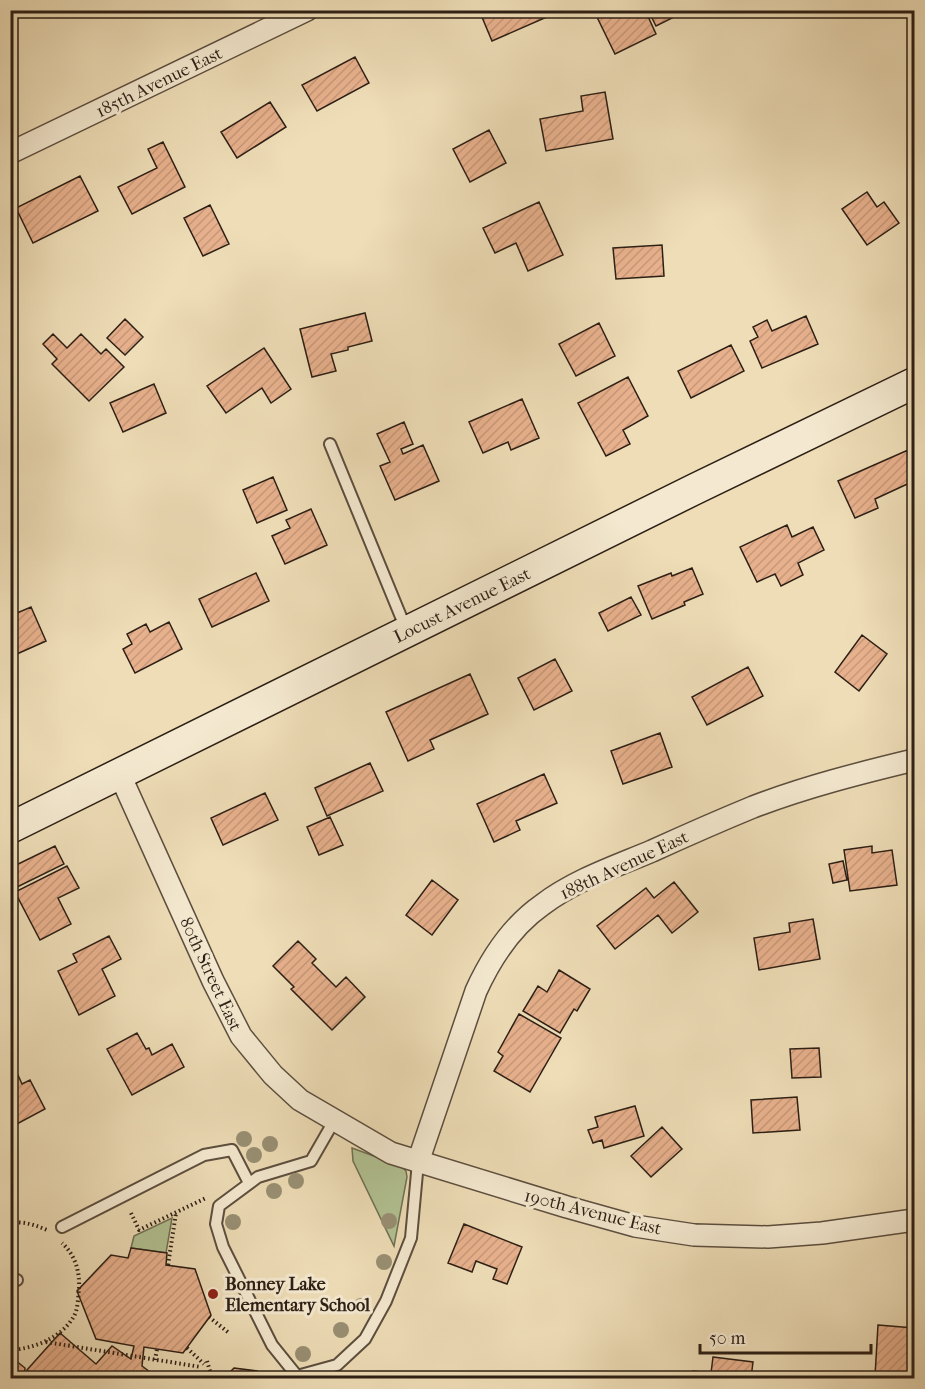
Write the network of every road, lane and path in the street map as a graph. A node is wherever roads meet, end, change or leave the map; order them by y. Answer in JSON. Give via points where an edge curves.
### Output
{"nodes":[{"id":1,"x":307,"y":10,"type":"edge"},
{"id":2,"x":10,"y":153,"type":"edge"},
{"id":3,"x":909,"y":383,"type":"edge"},
{"id":4,"x":330,"y":444,"type":"dead end"},
{"id":5,"x":408,"y":632,"type":"junction"},
{"id":6,"x":915,"y":760,"type":"edge"},
{"id":7,"x":120,"y":775,"type":"junction"},
{"id":8,"x":10,"y":828,"type":"edge"},
{"id":9,"x":334,"y":1121,"type":"junction"},
{"id":10,"x":418,"y":1162,"type":"junction"},
{"id":11,"x":249,"y":1183,"type":"junction"},
{"id":12,"x":209,"y":1196,"type":"dead end"},
{"id":13,"x":176,"y":1212,"type":"junction"},
{"id":14,"x":131,"y":1213,"type":"dead end"},
{"id":15,"x":915,"y":1220,"type":"edge"},
{"id":16,"x":10,"y":1223,"type":"edge"},
{"id":17,"x":62,"y":1227,"type":"dead end"},
{"id":18,"x":48,"y":1231,"type":"dead end"},
{"id":19,"x":57,"y":1238,"type":"dead end"},
{"id":20,"x":168,"y":1265,"type":"dead end"},
{"id":21,"x":209,"y":1317,"type":"dead end"},
{"id":22,"x":229,"y":1334,"type":"dead end"},
{"id":23,"x":45,"y":1342,"type":"junction"},
{"id":24,"x":187,"y":1348,"type":"dead end"},
{"id":25,"x":157,"y":1349,"type":"dead end"},
{"id":26,"x":10,"y":1350,"type":"edge"},
{"id":27,"x":156,"y":1360,"type":"junction"},
{"id":28,"x":204,"y":1364,"type":"junction"},
{"id":29,"x":212,"y":1378,"type":"edge"}],
"edges":[{"from":1,"to":2,"type":"street","name":"185th Avenue East"},
{"from":3,"to":5,"type":"street","name":"Locust Avenue East"},
{"from":4,"to":5,"type":"lane"},
{"from":5,"to":7,"type":"street","name":"Locust Avenue East"},
{"from":6,"to":10,"type":"street","name":"188th Avenue East","via":[[862,772],[752,808],[572,885],[527,916],[483,974]]},
{"from":7,"to":8,"type":"street","name":"Locust Avenue East"},
{"from":7,"to":9,"type":"street","name":"80th Street East","via":[[241,1036],[300,1100]]},
{"from":9,"to":10,"type":"street","name":"80th Street East","via":[[391,1153]]},
{"from":9,"to":11,"type":"lane","via":[[311,1161]]},
{"from":10,"to":11,"type":"lane","via":[[411,1238],[386,1301],[365,1339],[337,1365],[297,1376],[272,1345],[223,1247],[216,1224],[219,1206]]},
{"from":10,"to":15,"type":"street","name":"190th Avenue East","via":[[635,1226],[694,1235],[768,1237]]},
{"from":11,"to":17,"type":"lane","via":[[232,1150],[204,1155]]},
{"from":12,"to":13,"type":"path"},
{"from":13,"to":14,"type":"path","via":[[139,1230]]},
{"from":13,"to":20,"type":"path"},
{"from":16,"to":18,"type":"path","via":[[33,1224]]},
{"from":19,"to":23,"type":"path","via":[[76,1260],[80,1279],[74,1317]]},
{"from":21,"to":22,"type":"path"},
{"from":23,"to":26,"type":"path","via":[[26,1350]]},
{"from":23,"to":27,"type":"path"},
{"from":24,"to":28,"type":"path"},
{"from":25,"to":27,"type":"path"},
{"from":27,"to":28,"type":"path"},
{"from":28,"to":29,"type":"path"}]}
